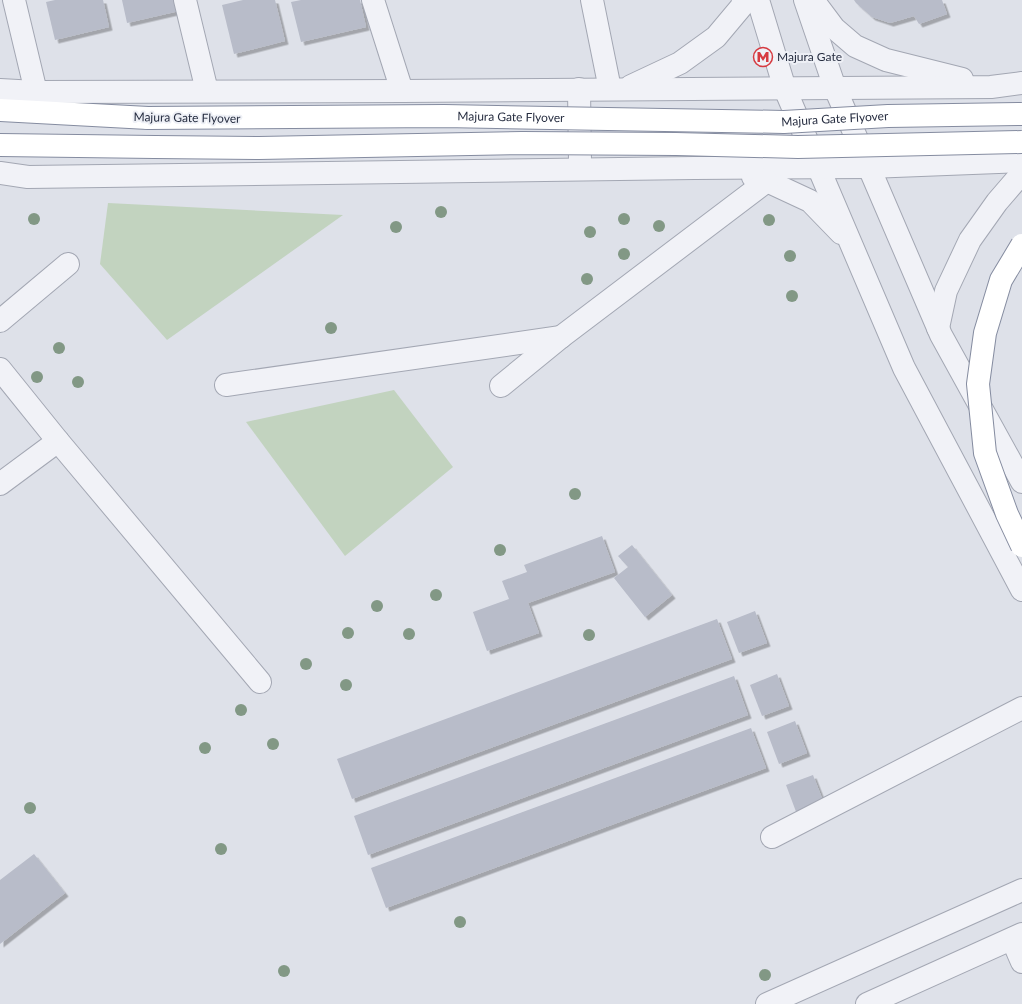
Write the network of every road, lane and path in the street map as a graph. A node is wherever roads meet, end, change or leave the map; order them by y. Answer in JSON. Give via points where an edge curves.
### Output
{"nodes":[{"id":1,"x":14,"y":0,"type":"edge"},
{"id":2,"x":184,"y":0,"type":"edge"},
{"id":3,"x":373,"y":0,"type":"edge"},
{"id":4,"x":592,"y":0,"type":"edge"},
{"id":5,"x":743,"y":0,"type":"edge"},
{"id":6,"x":758,"y":0,"type":"edge"},
{"id":7,"x":805,"y":0,"type":"edge"},
{"id":8,"x":813,"y":0,"type":"edge"},
{"id":9,"x":1022,"y":83,"type":"edge"},
{"id":10,"x":991,"y":87,"type":"junction"},
{"id":11,"x":835,"y":88,"type":"junction"},
{"id":12,"x":579,"y":89,"type":"junction"},
{"id":13,"x":617,"y":89,"type":"junction"},
{"id":14,"x":786,"y":89,"type":"junction"},
{"id":15,"x":0,"y":90,"type":"edge"},
{"id":16,"x":207,"y":91,"type":"junction"},
{"id":17,"x":402,"y":91,"type":"junction"},
{"id":18,"x":36,"y":92,"type":"junction"},
{"id":19,"x":0,"y":110,"type":"edge"},
{"id":20,"x":1022,"y":114,"type":"edge"},
{"id":21,"x":1022,"y":142,"type":"edge"},
{"id":22,"x":0,"y":145,"type":"edge"},
{"id":23,"x":1022,"y":161,"type":"edge"},
{"id":24,"x":818,"y":167,"type":"junction"},
{"id":25,"x":869,"y":167,"type":"junction"},
{"id":26,"x":720,"y":168,"type":"junction"},
{"id":27,"x":580,"y":169,"type":"junction"},
{"id":28,"x":0,"y":173,"type":"edge"},
{"id":29,"x":1022,"y":173,"type":"edge"},
{"id":30,"x":767,"y":181,"type":"junction"},
{"id":31,"x":1022,"y":245,"type":"edge"},
{"id":32,"x":854,"y":251,"type":"junction"},
{"id":33,"x":68,"y":264,"type":"dead end"},
{"id":34,"x":0,"y":321,"type":"edge"},
{"id":35,"x":938,"y":328,"type":"junction"},
{"id":36,"x":561,"y":337,"type":"junction"},
{"id":37,"x":0,"y":369,"type":"edge"},
{"id":38,"x":226,"y":385,"type":"dead end"},
{"id":39,"x":501,"y":386,"type":"dead end"},
{"id":40,"x":58,"y":441,"type":"junction"},
{"id":41,"x":1022,"y":482,"type":"edge"},
{"id":42,"x":0,"y":484,"type":"edge"},
{"id":43,"x":1022,"y":546,"type":"edge"},
{"id":44,"x":1022,"y":590,"type":"edge"},
{"id":45,"x":260,"y":682,"type":"dead end"},
{"id":46,"x":1022,"y":708,"type":"edge"},
{"id":47,"x":772,"y":837,"type":"dead end"},
{"id":48,"x":1022,"y":890,"type":"edge"},
{"id":49,"x":1017,"y":937,"type":"edge"},
{"id":50,"x":1022,"y":962,"type":"edge"},
{"id":51,"x":775,"y":1002,"type":"edge"},
{"id":52,"x":867,"y":1004,"type":"edge"}],
"edges":[{"from":1,"to":18,"type":"street"},
{"from":2,"to":16,"type":"street"},
{"from":3,"to":17,"type":"street"},
{"from":4,"to":13,"type":"street"},
{"from":5,"to":13,"type":"street","via":[[742,6],[716,37],[680,63]]},
{"from":6,"to":14,"type":"street"},
{"from":7,"to":11,"type":"street"},
{"from":8,"to":10,"type":"street","via":[[834,28],[855,46],[886,60]]},
{"from":9,"to":10,"type":"street"},
{"from":10,"to":11,"type":"street"},
{"from":11,"to":14,"type":"street"},
{"from":11,"to":25,"type":"street"},
{"from":12,"to":13,"type":"street"},
{"from":12,"to":17,"type":"street"},
{"from":12,"to":27,"type":"street"},
{"from":13,"to":14,"type":"street"},
{"from":14,"to":24,"type":"street"},
{"from":15,"to":18,"type":"street"},
{"from":16,"to":17,"type":"street"},
{"from":16,"to":18,"type":"street"},
{"from":19,"to":20,"type":"highway","name":"Majura Gate Flyover","bridge":true,"via":[[148,118],[444,116],[784,122],[888,116]]},
{"from":21,"to":22,"type":"highway","name":"Majura Gate Flyover","bridge":true,"via":[[798,148],[530,143],[259,148]]},
{"from":23,"to":25,"type":"street"},
{"from":24,"to":25,"type":"street"},
{"from":24,"to":26,"type":"street"},
{"from":24,"to":32,"type":"street"},
{"from":25,"to":35,"type":"street"},
{"from":26,"to":27,"type":"street"},
{"from":26,"to":30,"type":"street"},
{"from":27,"to":28,"type":"street","via":[[28,178]]},
{"from":29,"to":35,"type":"street","via":[[970,240],[946,291]]},
{"from":30,"to":32,"type":"street","via":[[810,201],[838,229]]},
{"from":30,"to":36,"type":"street"},
{"from":31,"to":43,"type":"highway","bridge":true,"via":[[1001,280],[985,333],[978,384],[985,453],[1007,514]]},
{"from":32,"to":44,"type":"street","via":[[904,368]]},
{"from":33,"to":34,"type":"street"},
{"from":35,"to":41,"type":"street"},
{"from":36,"to":38,"type":"street"},
{"from":36,"to":39,"type":"street"},
{"from":37,"to":40,"type":"street"},
{"from":40,"to":42,"type":"street"},
{"from":40,"to":45,"type":"street"},
{"from":46,"to":47,"type":"street"},
{"from":48,"to":51,"type":"street"},
{"from":49,"to":50,"type":"street"},
{"from":49,"to":52,"type":"street"}]}
